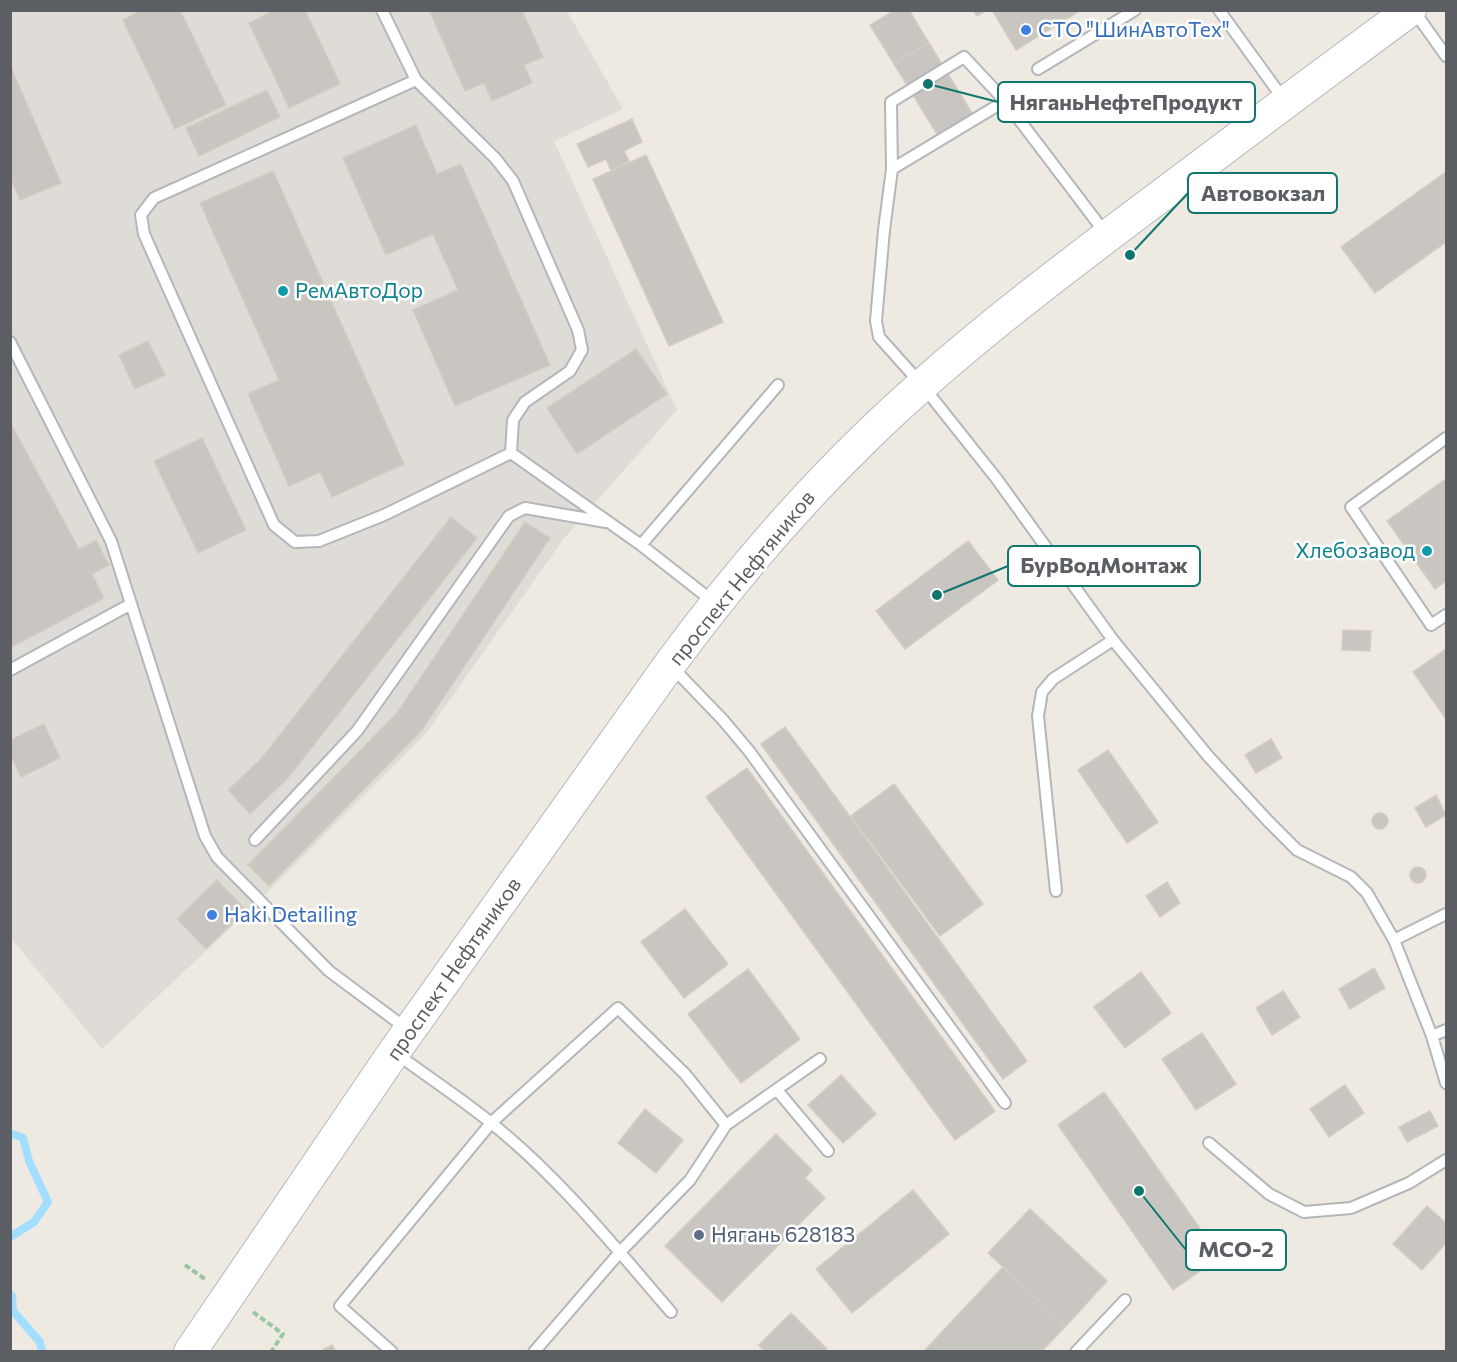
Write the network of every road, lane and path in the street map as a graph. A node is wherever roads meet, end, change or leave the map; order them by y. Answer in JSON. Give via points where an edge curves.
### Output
{"nodes":[{"id":1,"x":382,"y":10,"type":"edge"},
{"id":2,"x":1135,"y":10,"type":"edge"},
{"id":3,"x":1219,"y":10,"type":"edge"},
{"id":4,"x":1412,"y":10,"type":"edge"},
{"id":5,"x":1446,"y":56,"type":"edge"},
{"id":6,"x":1038,"y":69,"type":"dead end"},
{"id":7,"x":416,"y":80,"type":"junction"},
{"id":8,"x":1005,"y":101,"type":"junction"},
{"id":9,"x":1285,"y":102,"type":"junction"},
{"id":10,"x":892,"y":169,"type":"junction"},
{"id":11,"x":1108,"y":236,"type":"junction"},
{"id":12,"x":10,"y":342,"type":"edge"},
{"id":13,"x":778,"y":385,"type":"dead end"},
{"id":14,"x":922,"y":385,"type":"junction"},
{"id":15,"x":1446,"y":438,"type":"edge"},
{"id":16,"x":511,"y":453,"type":"junction"},
{"id":17,"x":609,"y":522,"type":"junction"},
{"id":18,"x":641,"y":545,"type":"junction"},
{"id":19,"x":716,"y":603,"type":"junction"},
{"id":20,"x":131,"y":604,"type":"junction"},
{"id":21,"x":1446,"y":615,"type":"edge"},
{"id":22,"x":1113,"y":640,"type":"junction"},
{"id":23,"x":670,"y":664,"type":"junction"},
{"id":24,"x":10,"y":670,"type":"edge"},
{"id":25,"x":255,"y":840,"type":"dead end"},
{"id":26,"x":1056,"y":891,"type":"dead end"},
{"id":27,"x":1446,"y":914,"type":"edge"},
{"id":28,"x":1394,"y":940,"type":"junction"},
{"id":29,"x":1446,"y":1030,"type":"edge"},
{"id":30,"x":1432,"y":1036,"type":"junction"},
{"id":31,"x":402,"y":1041,"type":"junction"},
{"id":32,"x":820,"y":1059,"type":"dead end"},
{"id":33,"x":1446,"y":1083,"type":"edge"},
{"id":34,"x":777,"y":1090,"type":"junction"},
{"id":35,"x":1005,"y":1103,"type":"dead end"},
{"id":36,"x":491,"y":1123,"type":"junction"},
{"id":37,"x":726,"y":1125,"type":"junction"},
{"id":38,"x":1209,"y":1143,"type":"dead end"},
{"id":39,"x":828,"y":1151,"type":"dead end"},
{"id":40,"x":1446,"y":1160,"type":"edge"},
{"id":41,"x":620,"y":1252,"type":"junction"},
{"id":42,"x":1125,"y":1300,"type":"dead end"},
{"id":43,"x":671,"y":1312,"type":"dead end"},
{"id":44,"x":190,"y":1352,"type":"edge"},
{"id":45,"x":392,"y":1352,"type":"edge"},
{"id":46,"x":534,"y":1352,"type":"edge"},
{"id":47,"x":1076,"y":1352,"type":"edge"}],
"edges":[{"from":1,"to":7,"type":"lane"},
{"from":2,"to":6,"type":"lane"},
{"from":3,"to":9,"type":"lane"},
{"from":4,"to":5,"type":"lane"},
{"from":4,"to":9,"type":"main road","name":"проспект Нефтяников"},
{"from":7,"to":16,"type":"lane","via":[[513,181],[578,330],[582,350],[570,370],[525,402],[513,420]]},
{"from":7,"to":16,"type":"lane","via":[[154,198],[141,215],[144,234],[274,525],[296,542],[319,541],[384,515]]},
{"from":8,"to":10,"type":"lane"},
{"from":8,"to":10,"type":"lane","via":[[964,57],[891,102]]},
{"from":8,"to":11,"type":"lane"},
{"from":9,"to":11,"type":"main road","name":"проспект Нефтяников"},
{"from":10,"to":14,"type":"lane","via":[[876,321],[879,337]]},
{"from":11,"to":14,"type":"main road","name":"проспект Нефтяников"},
{"from":12,"to":20,"type":"lane","via":[[111,541]]},
{"from":13,"to":18,"type":"lane"},
{"from":14,"to":19,"type":"main road","name":"проспект Нефтяников","via":[[810,494]]},
{"from":14,"to":22,"type":"lane","via":[[996,478]]},
{"from":15,"to":21,"type":"lane","via":[[1351,507],[1431,625]]},
{"from":16,"to":17,"type":"lane"},
{"from":17,"to":18,"type":"lane"},
{"from":17,"to":25,"type":"lane","via":[[525,508],[509,516],[357,730]]},
{"from":18,"to":19,"type":"lane"},
{"from":19,"to":23,"type":"main road","name":"проспект Нефтяников"},
{"from":20,"to":24,"type":"lane"},
{"from":20,"to":31,"type":"lane","via":[[205,836],[217,857]]},
{"from":22,"to":26,"type":"lane","via":[[1053,679],[1042,692],[1038,716]]},
{"from":22,"to":28,"type":"lane","via":[[1208,756],[1297,850],[1352,877],[1368,893]]},
{"from":23,"to":31,"type":"main road","name":"проспект Нефтяников"},
{"from":23,"to":35,"type":"lane","via":[[749,751]]},
{"from":27,"to":28,"type":"lane"},
{"from":28,"to":30,"type":"lane"},
{"from":29,"to":30,"type":"lane"},
{"from":30,"to":33,"type":"lane"},
{"from":31,"to":36,"type":"lane"},
{"from":31,"to":44,"type":"main road","name":"проспект Нефтяников"},
{"from":32,"to":34,"type":"lane"},
{"from":34,"to":37,"type":"lane"},
{"from":34,"to":39,"type":"lane"},
{"from":36,"to":37,"type":"lane","via":[[618,1008],[685,1074]]},
{"from":36,"to":41,"type":"lane","via":[[550,1177]]},
{"from":36,"to":45,"type":"lane","via":[[340,1306]]},
{"from":37,"to":41,"type":"lane","via":[[690,1180]]},
{"from":38,"to":40,"type":"lane","via":[[1269,1194],[1304,1212],[1351,1208],[1409,1183]]},
{"from":41,"to":43,"type":"lane"},
{"from":41,"to":46,"type":"lane"},
{"from":42,"to":47,"type":"lane"}]}
